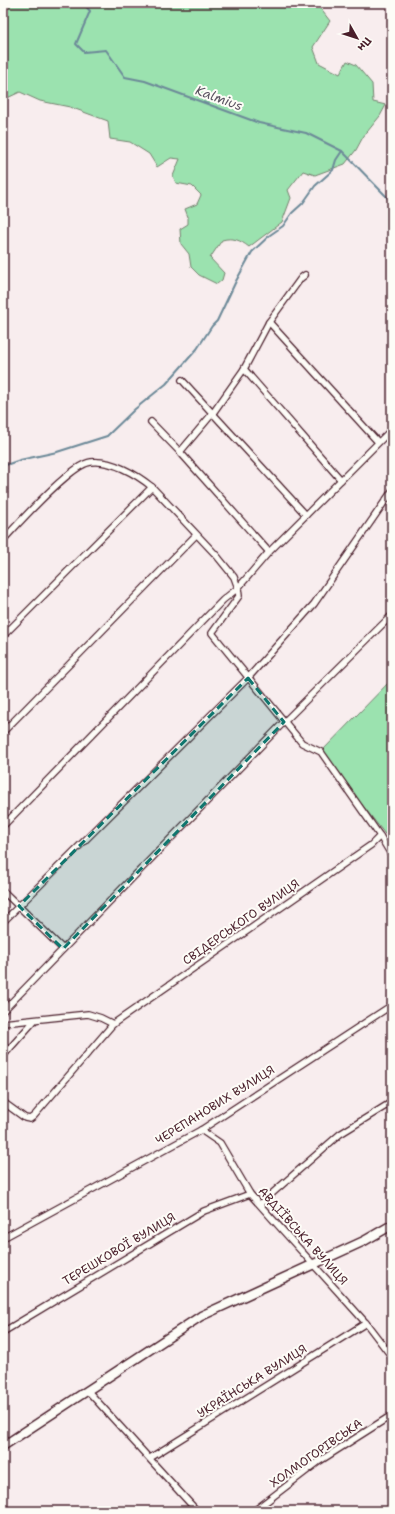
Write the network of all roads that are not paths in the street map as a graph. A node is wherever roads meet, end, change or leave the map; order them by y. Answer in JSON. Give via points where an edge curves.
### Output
{"nodes":[{"id":1,"x":305,"y":275,"type":"dead end"},
{"id":2,"x":269,"y":322,"type":"junction"},
{"id":3,"x":244,"y":369,"type":"junction"},
{"id":4,"x":182,"y":380,"type":"dead end"},
{"id":5,"x":213,"y":413,"type":"junction"},
{"id":6,"x":151,"y":422,"type":"dead end"},
{"id":7,"x":392,"y":428,"type":"edge"},
{"id":8,"x":378,"y":442,"type":"junction"},
{"id":9,"x":180,"y":452,"type":"junction"},
{"id":10,"x":341,"y":480,"type":"junction"},
{"id":11,"x":152,"y":487,"type":"junction"},
{"id":12,"x":392,"y":491,"type":"edge"},
{"id":13,"x":306,"y":515,"type":"junction"},
{"id":14,"x":196,"y":534,"type":"junction"},
{"id":15,"x":3,"y":540,"type":"edge"},
{"id":16,"x":269,"y":552,"type":"junction"},
{"id":17,"x":238,"y":588,"type":"junction"},
{"id":18,"x":392,"y":616,"type":"edge"},
{"id":19,"x":3,"y":636,"type":"edge"},
{"id":20,"x":248,"y":678,"type":"junction"},
{"id":21,"x":284,"y":722,"type":"junction"},
{"id":22,"x":3,"y":732,"type":"edge"},
{"id":23,"x":3,"y":826,"type":"edge"},
{"id":24,"x":380,"y":836,"type":"junction"},
{"id":25,"x":392,"y":856,"type":"edge"},
{"id":26,"x":3,"y":891,"type":"edge"},
{"id":27,"x":19,"y":906,"type":"junction"},
{"id":28,"x":3,"y":922,"type":"edge"},
{"id":29,"x":63,"y":949,"type":"junction"},
{"id":30,"x":392,"y":1005,"type":"edge"},
{"id":31,"x":3,"y":1011,"type":"edge"},
{"id":32,"x":34,"y":1021,"type":"junction"},
{"id":33,"x":3,"y":1023,"type":"edge"},
{"id":34,"x":113,"y":1024,"type":"junction"},
{"id":35,"x":3,"y":1056,"type":"edge"},
{"id":36,"x":3,"y":1102,"type":"edge"},
{"id":37,"x":392,"y":1102,"type":"edge"},
{"id":38,"x":200,"y":1130,"type":"junction"},
{"id":39,"x":250,"y":1194,"type":"junction"},
{"id":40,"x":260,"y":1204,"type":"junction"},
{"id":41,"x":392,"y":1225,"type":"edge"},
{"id":42,"x":3,"y":1238,"type":"edge"},
{"id":43,"x":314,"y":1264,"type":"junction"},
{"id":44,"x":366,"y":1323,"type":"junction"},
{"id":45,"x":3,"y":1332,"type":"edge"},
{"id":46,"x":392,"y":1357,"type":"edge"},
{"id":47,"x":88,"y":1390,"type":"junction"},
{"id":48,"x":392,"y":1415,"type":"edge"},
{"id":49,"x":3,"y":1446,"type":"edge"},
{"id":50,"x":150,"y":1458,"type":"junction"},
{"id":51,"x":197,"y":1511,"type":"edge"},
{"id":52,"x":254,"y":1511,"type":"edge"}],
"edges":[{"from":1,"to":2,"type":"street"},
{"from":2,"to":3,"type":"street"},
{"from":2,"to":8,"type":"street"},
{"from":3,"to":5,"type":"street"},
{"from":3,"to":10,"type":"street"},
{"from":4,"to":5,"type":"street"},
{"from":5,"to":9,"type":"street"},
{"from":5,"to":13,"type":"street"},
{"from":6,"to":9,"type":"street"},
{"from":7,"to":8,"type":"street"},
{"from":8,"to":10,"type":"street"},
{"from":9,"to":16,"type":"street"},
{"from":10,"to":13,"type":"street"},
{"from":11,"to":14,"type":"street"},
{"from":11,"to":15,"type":"street","via":[[128,471],[99,462],[90,462],[65,477]]},
{"from":11,"to":19,"type":"street"},
{"from":12,"to":20,"type":"street","via":[[314,604]]},
{"from":13,"to":16,"type":"street"},
{"from":14,"to":17,"type":"street","via":[[234,577]]},
{"from":14,"to":22,"type":"street"},
{"from":16,"to":17,"type":"street"},
{"from":17,"to":20,"type":"street","via":[[239,596],[212,633]]},
{"from":17,"to":23,"type":"street","via":[[223,600]]},
{"from":18,"to":21,"type":"street"},
{"from":20,"to":21,"type":"street"},
{"from":20,"to":27,"type":"street"},
{"from":21,"to":24,"type":"street","via":[[302,744],[321,752]]},
{"from":21,"to":29,"type":"street"},
{"from":24,"to":25,"type":"street"},
{"from":24,"to":34,"type":"street","name":"СВIДЕРСЬКОГО ВУЛИЦЯ","via":[[371,845]]},
{"from":26,"to":27,"type":"street"},
{"from":27,"to":28,"type":"street"},
{"from":27,"to":29,"type":"street"},
{"from":29,"to":31,"type":"street"},
{"from":30,"to":38,"type":"street","name":"ЧЕРЕПАНОВИХ ВУЛИЦЯ"},
{"from":32,"to":33,"type":"street"},
{"from":32,"to":34,"type":"street","via":[[88,1014]]},
{"from":32,"to":35,"type":"street"},
{"from":34,"to":36,"type":"street","name":"СВIДЕРСЬКОГО ВУЛИЦЯ","via":[[30,1119]]},
{"from":37,"to":40,"type":"street","via":[[340,1134]]},
{"from":38,"to":39,"type":"street","name":"АВДІЇВСЬКА ВУЛИЦЯ","via":[[220,1143]]},
{"from":38,"to":42,"type":"street","name":"ЧЕРЕПАНОВИХ ВУЛИЦЯ"},
{"from":39,"to":40,"type":"street","name":"АВДІЇВСЬКА ВУЛИЦЯ"},
{"from":39,"to":45,"type":"street","name":"ТЕРЕШКОВОЇ ВУЛИЦЯ","via":[[204,1211]]},
{"from":40,"to":43,"type":"street","name":"АВДІЇВСЬКА ВУЛИЦЯ"},
{"from":41,"to":43,"type":"street"},
{"from":43,"to":44,"type":"street","name":"АВДІЇВСЬКА ВУЛИЦЯ"},
{"from":43,"to":47,"type":"street","via":[[200,1316]]},
{"from":44,"to":46,"type":"street","name":"АВДІЇВСЬКА ВУЛИЦЯ"},
{"from":44,"to":50,"type":"street","name":"УКРАЇНСЬКА ВУЛИЦЯ"},
{"from":47,"to":49,"type":"street"},
{"from":47,"to":50,"type":"street"},
{"from":48,"to":52,"type":"street","name":"ХОЛМОГОРІВСЬКА","via":[[318,1462]]},
{"from":50,"to":51,"type":"street"}]}
